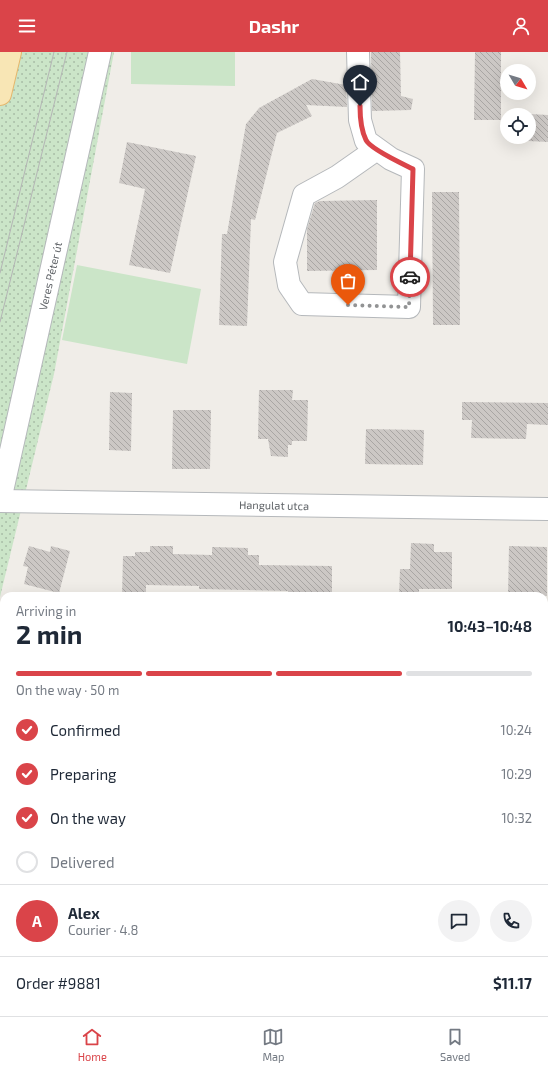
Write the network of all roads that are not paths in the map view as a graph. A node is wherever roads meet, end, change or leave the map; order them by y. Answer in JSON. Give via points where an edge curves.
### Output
{"nodes":[{"id":1,"x":10,"y":52,"type":"edge"},
{"id":2,"x":100,"y":52,"type":"edge"},
{"id":3,"x":358,"y":52,"type":"edge"},
{"id":4,"x":0,"y":94,"type":"edge"},
{"id":5,"x":377,"y":149,"type":"junction"},
{"id":6,"x":0,"y":501,"type":"edge"},
{"id":7,"x":548,"y":509,"type":"edge"}],
"edges":[{"from":1,"to":4,"type":"main road"},
{"from":2,"to":6,"type":"street","name":"Veres Péter út"},
{"from":3,"to":5,"type":"street","via":[[360,120],[366,141]]},
{"from":5,"to":5,"type":"street","via":[[413,169],[409,307],[302,304],[289,285],[285,262],[304,195],[337,177]]},
{"from":6,"to":7,"type":"street","name":"Hangulat utca"}]}
